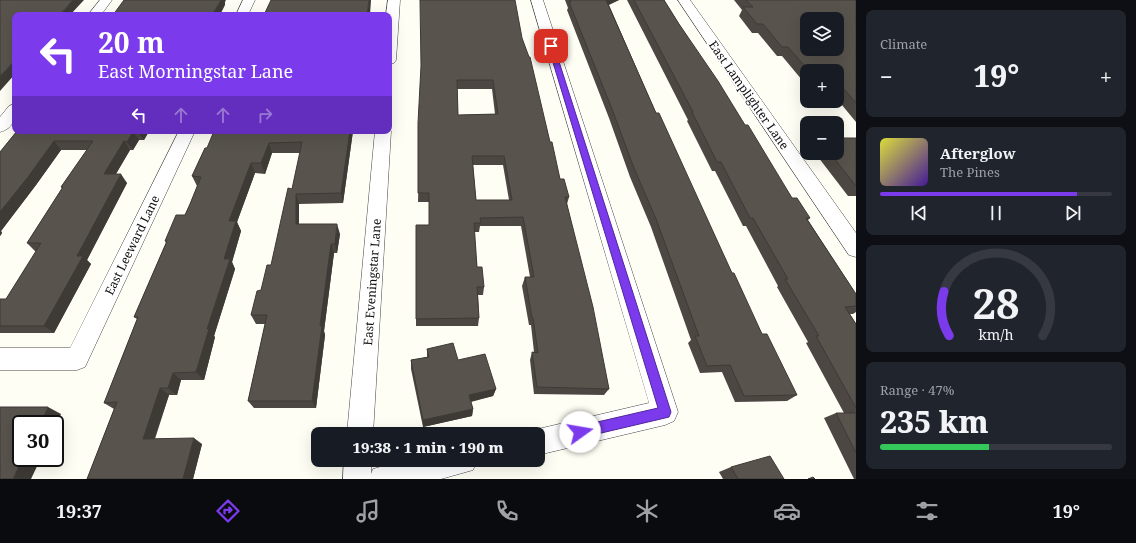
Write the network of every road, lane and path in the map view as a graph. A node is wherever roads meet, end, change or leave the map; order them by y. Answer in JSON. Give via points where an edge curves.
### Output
{"nodes":[{"id":1,"x":106,"y":0,"type":"edge"},
{"id":2,"x":249,"y":0,"type":"edge"},
{"id":3,"x":394,"y":0,"type":"edge"},
{"id":4,"x":537,"y":0,"type":"edge"},
{"id":5,"x":684,"y":0,"type":"edge"},
{"id":6,"x":96,"y":12,"type":"edge"},
{"id":7,"x":243,"y":12,"type":"edge"},
{"id":8,"x":392,"y":24,"type":"edge"},
{"id":9,"x":12,"y":113,"type":"edge"},
{"id":10,"x":0,"y":127,"type":"edge"},
{"id":11,"x":186,"y":134,"type":"edge"},
{"id":12,"x":384,"y":134,"type":"edge"},
{"id":13,"x":856,"y":249,"type":"edge"},
{"id":14,"x":0,"y":359,"type":"edge"},
{"id":15,"x":361,"y":427,"type":"edge"},
{"id":16,"x":545,"y":440,"type":"edge"},
{"id":17,"x":357,"y":467,"type":"edge"},
{"id":18,"x":434,"y":467,"type":"edge"},
{"id":19,"x":356,"y":479,"type":"edge"},
{"id":20,"x":383,"y":479,"type":"edge"}],
"edges":[{"from":1,"to":6,"type":"street"},
{"from":2,"to":7,"type":"street"},
{"from":3,"to":8,"type":"street"},
{"from":4,"to":16,"type":"street","via":[[665,412]]},
{"from":5,"to":13,"type":"street","name":"East Lamplighter Lane"},
{"from":9,"to":10,"type":"street"},
{"from":11,"to":14,"type":"street","name":"East Leeward Lane","via":[[77,359]]},
{"from":12,"to":15,"type":"street","name":"East Eveningstar Lane"},
{"from":17,"to":19,"type":"street"},
{"from":18,"to":20,"type":"street"}]}
